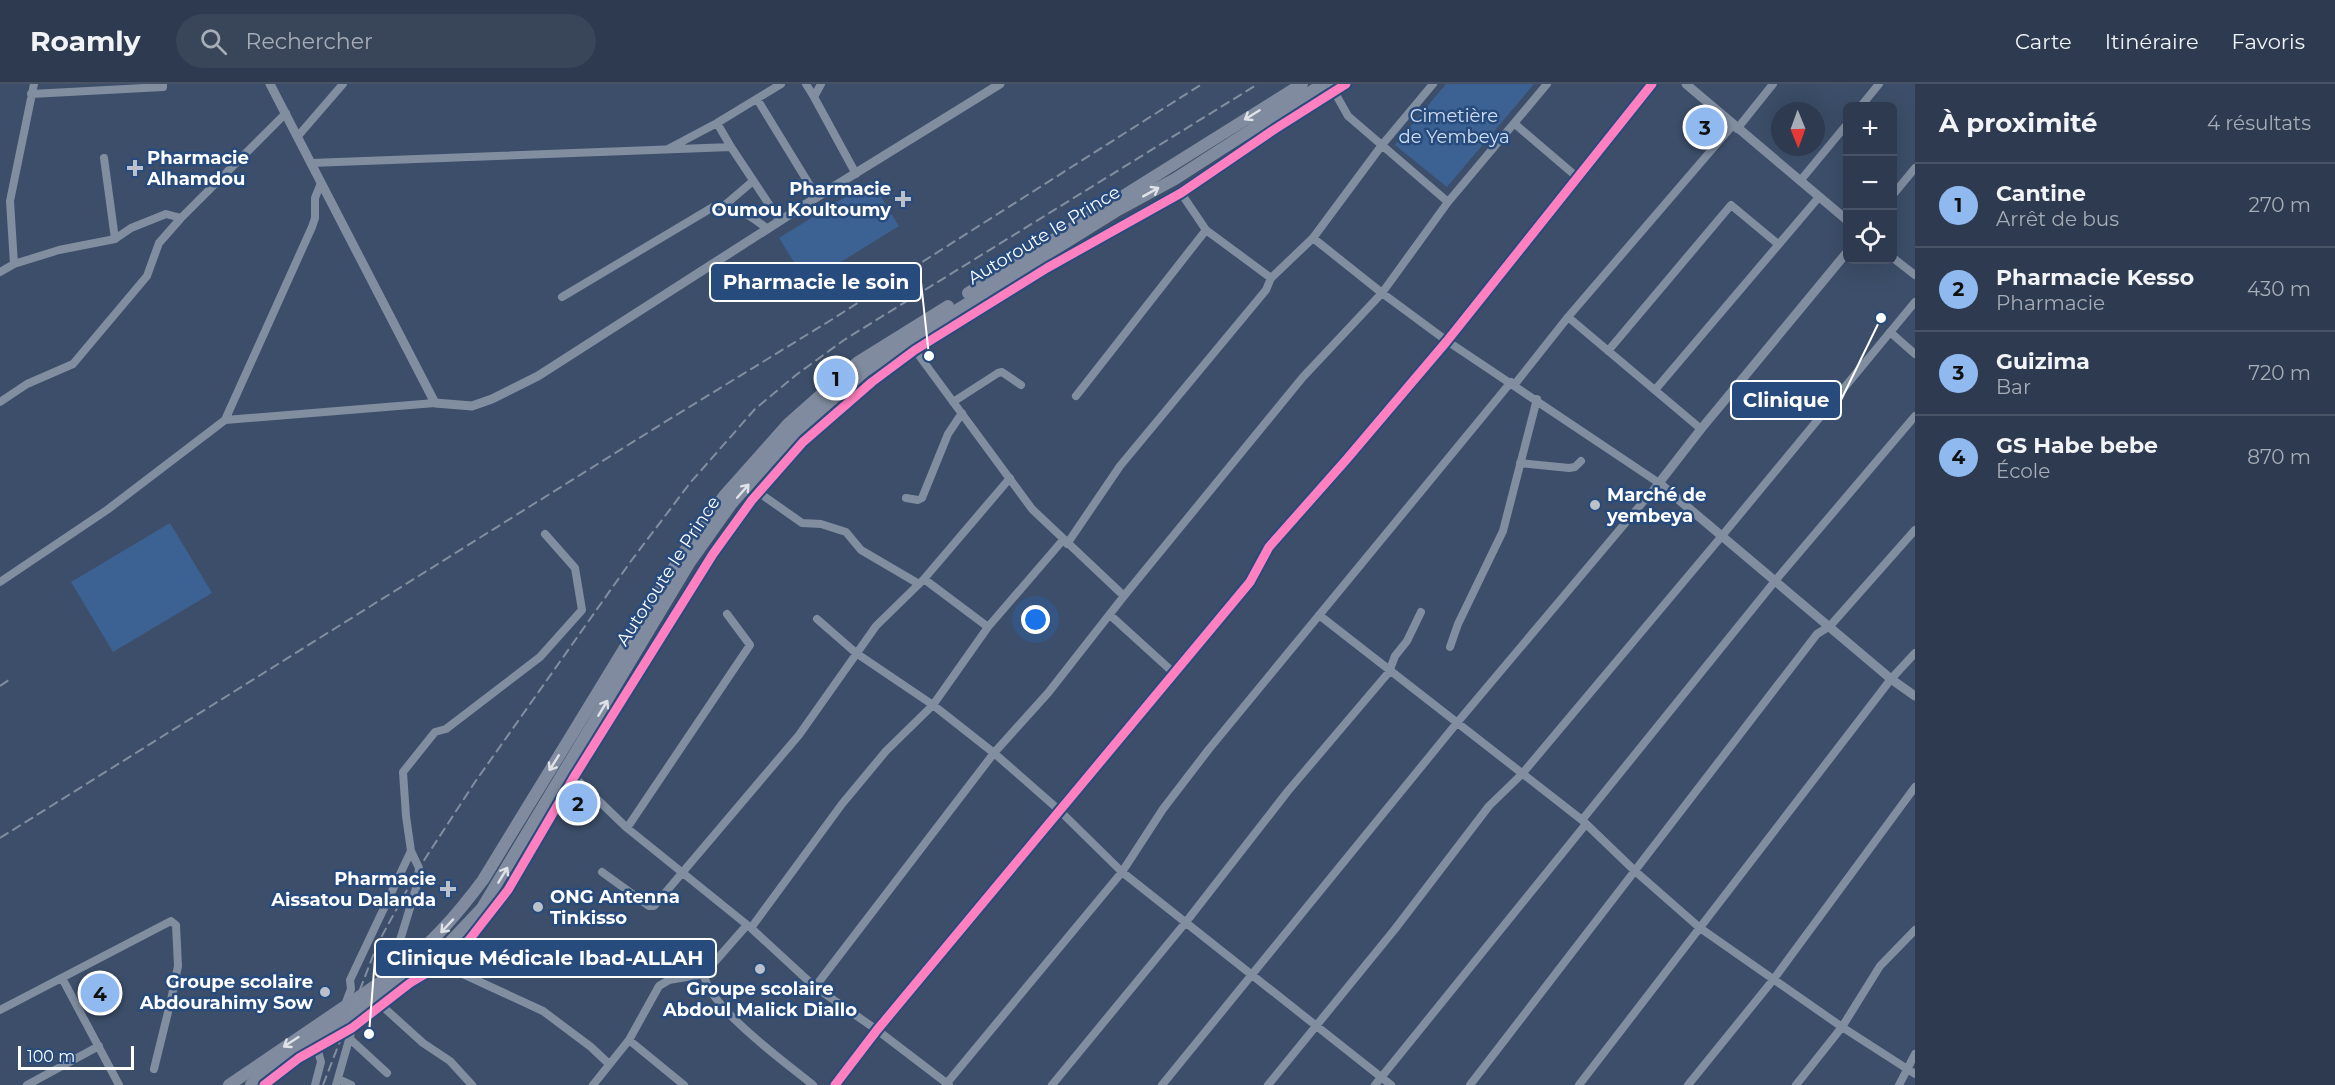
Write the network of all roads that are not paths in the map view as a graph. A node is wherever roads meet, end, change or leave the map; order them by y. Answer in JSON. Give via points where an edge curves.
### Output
{"nodes":[{"id":1,"x":34,"y":84,"type":"edge"},
{"id":2,"x":164,"y":84,"type":"edge"},
{"id":3,"x":270,"y":84,"type":"edge"},
{"id":4,"x":343,"y":84,"type":"edge"},
{"id":5,"x":781,"y":84,"type":"edge"},
{"id":6,"x":806,"y":84,"type":"edge"},
{"id":7,"x":821,"y":84,"type":"edge"},
{"id":8,"x":1000,"y":84,"type":"edge"},
{"id":9,"x":1302,"y":84,"type":"edge"},
{"id":10,"x":1323,"y":84,"type":"edge"},
{"id":11,"x":1346,"y":84,"type":"edge"},
{"id":12,"x":1433,"y":84,"type":"edge"},
{"id":13,"x":1548,"y":84,"type":"edge"},
{"id":14,"x":1652,"y":84,"type":"edge"},
{"id":15,"x":1686,"y":84,"type":"edge"},
{"id":16,"x":1773,"y":84,"type":"edge"},
{"id":17,"x":1879,"y":84,"type":"edge"},
{"id":18,"x":1332,"y":88,"type":"edge"},
{"id":19,"x":31,"y":93,"type":"junction"},
{"id":20,"x":814,"y":97,"type":"junction"},
{"id":21,"x":757,"y":99,"type":"junction"},
{"id":22,"x":1864,"y":102,"type":"edge"},
{"id":23,"x":286,"y":113,"type":"junction"},
{"id":24,"x":717,"y":123,"type":"junction"},
{"id":25,"x":1515,"y":124,"type":"junction"},
{"id":26,"x":1735,"y":127,"type":"junction"},
{"id":27,"x":1843,"y":129,"type":"edge"},
{"id":28,"x":298,"y":136,"type":"junction"},
{"id":29,"x":1382,"y":145,"type":"junction"},
{"id":30,"x":731,"y":147,"type":"junction"},
{"id":31,"x":665,"y":150,"type":"junction"},
{"id":32,"x":104,"y":158,"type":"dead end"},
{"id":33,"x":311,"y":163,"type":"junction"},
{"id":34,"x":1915,"y":168,"type":"edge"},
{"id":35,"x":856,"y":174,"type":"junction"},
{"id":36,"x":1577,"y":177,"type":"junction"},
{"id":37,"x":753,"y":181,"type":"junction"},
{"id":38,"x":1800,"y":181,"type":"junction"},
{"id":39,"x":321,"y":183,"type":"junction"},
{"id":40,"x":1897,"y":191,"type":"edge"},
{"id":41,"x":1181,"y":193,"type":"junction"},
{"id":42,"x":817,"y":197,"type":"junction"},
{"id":43,"x":1819,"y":197,"type":"junction"},
{"id":44,"x":1448,"y":202,"type":"junction"},
{"id":45,"x":725,"y":204,"type":"junction"},
{"id":46,"x":1843,"y":217,"type":"edge"},
{"id":47,"x":181,"y":218,"type":"junction"},
{"id":48,"x":780,"y":221,"type":"junction"},
{"id":49,"x":768,"y":228,"type":"junction"},
{"id":50,"x":1206,"y":230,"type":"junction"},
{"id":51,"x":1313,"y":238,"type":"junction"},
{"id":52,"x":115,"y":239,"type":"junction"},
{"id":53,"x":1778,"y":244,"type":"junction"},
{"id":54,"x":1843,"y":257,"type":"edge"},
{"id":55,"x":1897,"y":260,"type":"edge"},
{"id":56,"x":1044,"y":263,"type":"junction"},
{"id":57,"x":14,"y":264,"type":"junction"},
{"id":58,"x":0,"y":272,"type":"edge"},
{"id":59,"x":1915,"y":274,"type":"edge"},
{"id":60,"x":1271,"y":278,"type":"junction"},
{"id":61,"x":1382,"y":293,"type":"junction"},
{"id":62,"x":562,"y":297,"type":"dead end"},
{"id":63,"x":1915,"y":302,"type":"edge"},
{"id":64,"x":1568,"y":317,"type":"junction"},
{"id":65,"x":1890,"y":332,"type":"junction"},
{"id":66,"x":1447,"y":340,"type":"junction"},
{"id":67,"x":912,"y":346,"type":"junction"},
{"id":68,"x":1608,"y":351,"type":"junction"},
{"id":69,"x":1915,"y":354,"type":"edge"},
{"id":70,"x":1513,"y":383,"type":"junction"},
{"id":71,"x":1021,"y":385,"type":"dead end"},
{"id":72,"x":1655,"y":390,"type":"junction"},
{"id":73,"x":1076,"y":396,"type":"dead end"},
{"id":74,"x":1537,"y":399,"type":"junction"},
{"id":75,"x":0,"y":402,"type":"edge"},
{"id":76,"x":953,"y":402,"type":"junction"},
{"id":77,"x":435,"y":403,"type":"junction"},
{"id":78,"x":962,"y":413,"type":"junction"},
{"id":79,"x":1915,"y":416,"type":"edge"},
{"id":80,"x":225,"y":420,"type":"junction"},
{"id":81,"x":1701,"y":429,"type":"junction"},
{"id":82,"x":1581,"y":461,"type":"dead end"},
{"id":83,"x":1520,"y":463,"type":"junction"},
{"id":84,"x":1010,"y":478,"type":"junction"},
{"id":85,"x":1659,"y":483,"type":"junction"},
{"id":86,"x":758,"y":492,"type":"junction"},
{"id":87,"x":906,"y":498,"type":"dead end"},
{"id":88,"x":1915,"y":530,"type":"edge"},
{"id":89,"x":544,"y":534,"type":"dead end"},
{"id":90,"x":1721,"y":537,"type":"junction"},
{"id":91,"x":1065,"y":542,"type":"junction"},
{"id":92,"x":1775,"y":580,"type":"junction"},
{"id":93,"x":921,"y":581,"type":"junction"},
{"id":94,"x":0,"y":582,"type":"edge"},
{"id":95,"x":1124,"y":596,"type":"junction"},
{"id":96,"x":1421,"y":612,"type":"dead end"},
{"id":97,"x":727,"y":614,"type":"dead end"},
{"id":98,"x":1110,"y":615,"type":"junction"},
{"id":99,"x":1319,"y":615,"type":"junction"},
{"id":100,"x":817,"y":619,"type":"dead end"},
{"id":101,"x":1830,"y":626,"type":"junction"},
{"id":102,"x":988,"y":627,"type":"junction"},
{"id":103,"x":1450,"y":647,"type":"dead end"},
{"id":104,"x":856,"y":652,"type":"junction"},
{"id":105,"x":1915,"y":653,"type":"edge"},
{"id":106,"x":1389,"y":672,"type":"junction"},
{"id":107,"x":1175,"y":674,"type":"junction"},
{"id":108,"x":1891,"y":679,"type":"junction"},
{"id":109,"x":1915,"y":696,"type":"edge"},
{"id":110,"x":933,"y":705,"type":"junction"},
{"id":111,"x":1455,"y":723,"type":"junction"},
{"id":112,"x":994,"y":753,"type":"junction"},
{"id":113,"x":570,"y":774,"type":"junction"},
{"id":114,"x":1522,"y":774,"type":"junction"},
{"id":115,"x":1914,"y":791,"type":"edge"},
{"id":116,"x":1059,"y":810,"type":"junction"},
{"id":117,"x":1584,"y":822,"type":"junction"},
{"id":118,"x":627,"y":828,"type":"junction"},
{"id":119,"x":411,"y":851,"type":"junction"},
{"id":120,"x":1635,"y":871,"type":"junction"},
{"id":121,"x":602,"y":872,"type":"dead end"},
{"id":122,"x":1122,"y":872,"type":"junction"},
{"id":123,"x":682,"y":873,"type":"junction"},
{"id":124,"x":1186,"y":922,"type":"junction"},
{"id":125,"x":749,"y":926,"type":"junction"},
{"id":126,"x":1700,"y":928,"type":"junction"},
{"id":127,"x":1915,"y":930,"type":"edge"},
{"id":128,"x":437,"y":962,"type":"junction"},
{"id":129,"x":397,"y":971,"type":"junction"},
{"id":130,"x":704,"y":974,"type":"junction"},
{"id":131,"x":1253,"y":974,"type":"junction"},
{"id":132,"x":62,"y":978,"type":"junction"},
{"id":133,"x":1773,"y":980,"type":"junction"},
{"id":134,"x":815,"y":987,"type":"junction"},
{"id":135,"x":381,"y":1005,"type":"junction"},
{"id":136,"x":364,"y":1006,"type":"junction"},
{"id":137,"x":344,"y":1007,"type":"junction"},
{"id":138,"x":0,"y":1010,"type":"edge"},
{"id":139,"x":1316,"y":1026,"type":"junction"},
{"id":140,"x":1842,"y":1027,"type":"junction"},
{"id":141,"x":352,"y":1028,"type":"junction"},
{"id":142,"x":877,"y":1030,"type":"junction"},
{"id":143,"x":350,"y":1039,"type":"junction"},
{"id":144,"x":629,"y":1040,"type":"junction"},
{"id":145,"x":99,"y":1046,"type":"junction"},
{"id":146,"x":317,"y":1047,"type":"junction"},
{"id":147,"x":1915,"y":1054,"type":"edge"},
{"id":148,"x":609,"y":1064,"type":"junction"},
{"id":149,"x":154,"y":1069,"type":"dead end"},
{"id":150,"x":1907,"y":1069,"type":"junction"},
{"id":151,"x":387,"y":1073,"type":"dead end"},
{"id":152,"x":1915,"y":1074,"type":"edge"},
{"id":153,"x":1382,"y":1077,"type":"junction"},
{"id":154,"x":337,"y":1082,"type":"edge"},
{"id":155,"x":948,"y":1084,"type":"edge"},
{"id":156,"x":27,"y":1085,"type":"edge"},
{"id":157,"x":119,"y":1085,"type":"edge"},
{"id":158,"x":229,"y":1085,"type":"edge"},
{"id":159,"x":251,"y":1085,"type":"edge"},
{"id":160,"x":264,"y":1085,"type":"edge"},
{"id":161,"x":315,"y":1085,"type":"edge"},
{"id":162,"x":351,"y":1085,"type":"edge"},
{"id":163,"x":472,"y":1085,"type":"edge"},
{"id":164,"x":593,"y":1085,"type":"edge"},
{"id":165,"x":684,"y":1085,"type":"edge"},
{"id":166,"x":813,"y":1085,"type":"edge"},
{"id":167,"x":835,"y":1085,"type":"edge"},
{"id":168,"x":1052,"y":1085,"type":"edge"},
{"id":169,"x":1162,"y":1085,"type":"edge"},
{"id":170,"x":1268,"y":1085,"type":"edge"},
{"id":171,"x":1375,"y":1085,"type":"edge"},
{"id":172,"x":1391,"y":1085,"type":"edge"},
{"id":173,"x":1470,"y":1085,"type":"edge"},
{"id":174,"x":1580,"y":1085,"type":"edge"},
{"id":175,"x":1688,"y":1085,"type":"edge"},
{"id":176,"x":1796,"y":1085,"type":"edge"},
{"id":177,"x":1899,"y":1085,"type":"edge"}],
"edges":[{"from":1,"to":19,"type":"street"},
{"from":2,"to":19,"type":"street"},
{"from":3,"to":23,"type":"street"},
{"from":4,"to":28,"type":"street"},
{"from":5,"to":21,"type":"street"},
{"from":6,"to":20,"type":"street"},
{"from":7,"to":20,"type":"street"},
{"from":8,"to":35,"type":"street"},
{"from":9,"to":129,"type":"main road","name":"Autoroute le Prince","one_way":true,"via":[[858,362],[788,424],[724,496],[681,556],[483,880],[424,950]]},
{"from":56,"to":10,"type":"main road","name":"Autoroute le Prince","one_way":true,"via":[[1118,210]]},
{"from":11,"to":18,"type":"street"},
{"from":12,"to":29,"type":"street"},
{"from":13,"to":25,"type":"street"},
{"from":14,"to":36,"type":"street"},
{"from":15,"to":26,"type":"street"},
{"from":16,"to":26,"type":"street"},
{"from":17,"to":22,"type":"street"},
{"from":18,"to":29,"type":"street","via":[[1348,116]]},
{"from":18,"to":41,"type":"street"},
{"from":19,"to":57,"type":"street","via":[[10,201]]},
{"from":20,"to":35,"type":"street"},
{"from":21,"to":24,"type":"street"},
{"from":21,"to":42,"type":"street"},
{"from":23,"to":28,"type":"street"},
{"from":23,"to":47,"type":"street"},
{"from":24,"to":30,"type":"street"},
{"from":24,"to":31,"type":"street"},
{"from":25,"to":36,"type":"street"},
{"from":25,"to":44,"type":"street"},
{"from":26,"to":38,"type":"street"},
{"from":26,"to":64,"type":"street"},
{"from":27,"to":38,"type":"street"},
{"from":28,"to":33,"type":"street"},
{"from":29,"to":44,"type":"street"},
{"from":29,"to":51,"type":"street"},
{"from":30,"to":31,"type":"street"},
{"from":30,"to":37,"type":"street"},
{"from":31,"to":33,"type":"street"},
{"from":32,"to":52,"type":"street"},
{"from":33,"to":39,"type":"street"},
{"from":34,"to":40,"type":"street"},
{"from":35,"to":42,"type":"street"},
{"from":36,"to":66,"type":"street"},
{"from":37,"to":45,"type":"street"},
{"from":37,"to":48,"type":"street"},
{"from":38,"to":43,"type":"street"},
{"from":39,"to":77,"type":"street"},
{"from":39,"to":80,"type":"street","via":[[312,227]]},
{"from":41,"to":50,"type":"street"},
{"from":41,"to":56,"type":"street"},
{"from":42,"to":48,"type":"street"},
{"from":43,"to":46,"type":"street"},
{"from":43,"to":53,"type":"street"},
{"from":44,"to":61,"type":"street"},
{"from":45,"to":49,"type":"street"},
{"from":45,"to":62,"type":"street","via":[[713,207]]},
{"from":47,"to":52,"type":"street","via":[[166,214],[130,228]]},
{"from":47,"to":75,"type":"street","via":[[159,243],[147,276],[73,364],[27,384]]},
{"from":48,"to":49,"type":"street"},
{"from":49,"to":77,"type":"street","via":[[538,376],[472,406]]},
{"from":50,"to":60,"type":"street"},
{"from":50,"to":73,"type":"street"},
{"from":51,"to":60,"type":"street"},
{"from":51,"to":61,"type":"street"},
{"from":52,"to":57,"type":"street"},
{"from":53,"to":68,"type":"street","via":[[1731,205]]},
{"from":53,"to":72,"type":"street"},
{"from":54,"to":81,"type":"street"},
{"from":55,"to":59,"type":"street"},
{"from":56,"to":67,"type":"main road","name":"Autoroute le Prince"},
{"from":57,"to":58,"type":"street"},
{"from":60,"to":91,"type":"street","via":[[1266,290],[1120,466]]},
{"from":61,"to":66,"type":"street"},
{"from":61,"to":95,"type":"street","via":[[1304,377]]},
{"from":63,"to":65,"type":"street"},
{"from":64,"to":68,"type":"street"},
{"from":64,"to":70,"type":"street"},
{"from":65,"to":69,"type":"street"},
{"from":65,"to":90,"type":"street"},
{"from":66,"to":70,"type":"street"},
{"from":66,"to":107,"type":"street","via":[[1269,547],[1250,582]]},
{"from":67,"to":76,"type":"street"},
{"from":67,"to":86,"type":"street","via":[[803,442]]},
{"from":113,"to":67,"type":"main road","name":"Autoroute le Prince","one_way":true,"via":[[690,562],[732,503],[795,432],[865,371]]},
{"from":68,"to":72,"type":"street"},
{"from":70,"to":74,"type":"street"},
{"from":70,"to":99,"type":"street"},
{"from":71,"to":76,"type":"street","via":[[998,373]]},
{"from":72,"to":81,"type":"street"},
{"from":74,"to":83,"type":"street"},
{"from":74,"to":85,"type":"street"},
{"from":76,"to":78,"type":"street"},
{"from":77,"to":80,"type":"street"},
{"from":78,"to":84,"type":"street"},
{"from":78,"to":87,"type":"street","via":[[948,434],[922,498]]},
{"from":79,"to":92,"type":"street"},
{"from":80,"to":94,"type":"street","via":[[107,510]]},
{"from":81,"to":85,"type":"street"},
{"from":82,"to":83,"type":"street","via":[[1569,468]]},
{"from":83,"to":103,"type":"street","via":[[1503,531]]},
{"from":84,"to":91,"type":"street","via":[[1032,509]]},
{"from":84,"to":93,"type":"street"},
{"from":85,"to":90,"type":"street"},
{"from":85,"to":111,"type":"street"},
{"from":86,"to":93,"type":"street","via":[[802,523],[846,532],[861,550]]},
{"from":86,"to":113,"type":"street","via":[[713,554]]},
{"from":88,"to":101,"type":"street"},
{"from":89,"to":119,"type":"street","via":[[575,568],[582,610],[540,657],[446,729],[435,732],[403,772]]},
{"from":90,"to":92,"type":"street"},
{"from":90,"to":114,"type":"street"},
{"from":91,"to":95,"type":"street"},
{"from":91,"to":102,"type":"street"},
{"from":92,"to":101,"type":"street"},
{"from":92,"to":117,"type":"street"},
{"from":93,"to":102,"type":"street"},
{"from":93,"to":104,"type":"street"},
{"from":95,"to":98,"type":"street"},
{"from":96,"to":106,"type":"street"},
{"from":97,"to":118,"type":"street","via":[[750,645]]},
{"from":98,"to":107,"type":"street"},
{"from":98,"to":112,"type":"street"},
{"from":99,"to":106,"type":"street"},
{"from":99,"to":122,"type":"street","via":[[1169,801]]},
{"from":100,"to":104,"type":"street"},
{"from":101,"to":108,"type":"street"},
{"from":101,"to":120,"type":"street","via":[[1817,634]]},
{"from":102,"to":110,"type":"street"},
{"from":104,"to":110,"type":"street"},
{"from":104,"to":123,"type":"street","via":[[799,735]]},
{"from":105,"to":108,"type":"street"},
{"from":106,"to":111,"type":"street"},
{"from":106,"to":124,"type":"street","via":[[1288,791]]},
{"from":107,"to":116,"type":"street"},
{"from":108,"to":109,"type":"street"},
{"from":108,"to":126,"type":"street"},
{"from":110,"to":112,"type":"street"},
{"from":110,"to":125,"type":"street","via":[[849,795]]},
{"from":111,"to":114,"type":"street"},
{"from":111,"to":131,"type":"street"},
{"from":112,"to":116,"type":"street"},
{"from":112,"to":134,"type":"street"},
{"from":113,"to":118,"type":"street"},
{"from":113,"to":128,"type":"main road","name":"Autoroute le Prince","via":[[482,908]]},
{"from":114,"to":117,"type":"street"},
{"from":114,"to":139,"type":"street","via":[[1489,806]]},
{"from":115,"to":133,"type":"street"},
{"from":116,"to":122,"type":"street"},
{"from":116,"to":142,"type":"street"},
{"from":117,"to":120,"type":"street"},
{"from":117,"to":153,"type":"street"},
{"from":118,"to":123,"type":"street"},
{"from":119,"to":129,"type":"street","via":[[420,868],[393,963]]},
{"from":119,"to":137,"type":"street","via":[[350,980]]},
{"from":120,"to":126,"type":"street"},
{"from":120,"to":173,"type":"street"},
{"from":121,"to":123,"type":"street","via":[[649,906],[654,906]]},
{"from":122,"to":124,"type":"street"},
{"from":122,"to":155,"type":"street"},
{"from":123,"to":125,"type":"street"},
{"from":124,"to":131,"type":"street"},
{"from":124,"to":168,"type":"street"},
{"from":125,"to":130,"type":"street"},
{"from":125,"to":134,"type":"street"},
{"from":126,"to":133,"type":"street"},
{"from":126,"to":174,"type":"street"},
{"from":127,"to":140,"type":"street","via":[[1880,966]]},
{"from":128,"to":135,"type":"street"},
{"from":128,"to":136,"type":"main road","name":"Autoroute le Prince"},
{"from":128,"to":148,"type":"street","via":[[543,1011]]},
{"from":129,"to":137,"type":"main road","name":"Autoroute le Prince"},
{"from":130,"to":144,"type":"street","via":[[669,980],[659,986]]},
{"from":130,"to":166,"type":"street","via":[[705,985],[745,1030]]},
{"from":131,"to":139,"type":"street"},
{"from":131,"to":169,"type":"street"},
{"from":132,"to":138,"type":"street"},
{"from":132,"to":145,"type":"street"},
{"from":132,"to":149,"type":"street","via":[[169,922],[174,923],[178,966]]},
{"from":133,"to":140,"type":"street"},
{"from":133,"to":175,"type":"street"},
{"from":134,"to":142,"type":"street"},
{"from":135,"to":141,"type":"street"},
{"from":135,"to":163,"type":"street","via":[[423,1043],[450,1060]]},
{"from":136,"to":141,"type":"street"},
{"from":136,"to":159,"type":"main road","name":"Autoroute le Prince"},
{"from":137,"to":158,"type":"main road","name":"Autoroute le Prince","one_way":true},
{"from":139,"to":153,"type":"street"},
{"from":139,"to":170,"type":"street"},
{"from":140,"to":150,"type":"street"},
{"from":140,"to":176,"type":"street"},
{"from":141,"to":143,"type":"street"},
{"from":141,"to":146,"type":"street"},
{"from":142,"to":155,"type":"street"},
{"from":142,"to":167,"type":"street"},
{"from":143,"to":151,"type":"street"},
{"from":143,"to":154,"type":"street"},
{"from":144,"to":148,"type":"street"},
{"from":144,"to":165,"type":"street"},
{"from":145,"to":156,"type":"street"},
{"from":145,"to":157,"type":"street"},
{"from":146,"to":160,"type":"street"},
{"from":146,"to":161,"type":"street","via":[[321,1062]]},
{"from":147,"to":150,"type":"street"},
{"from":148,"to":164,"type":"street"},
{"from":150,"to":152,"type":"street"},
{"from":150,"to":177,"type":"street"},
{"from":153,"to":171,"type":"street"},
{"from":153,"to":172,"type":"street"},
{"from":154,"to":162,"type":"street"}]}
